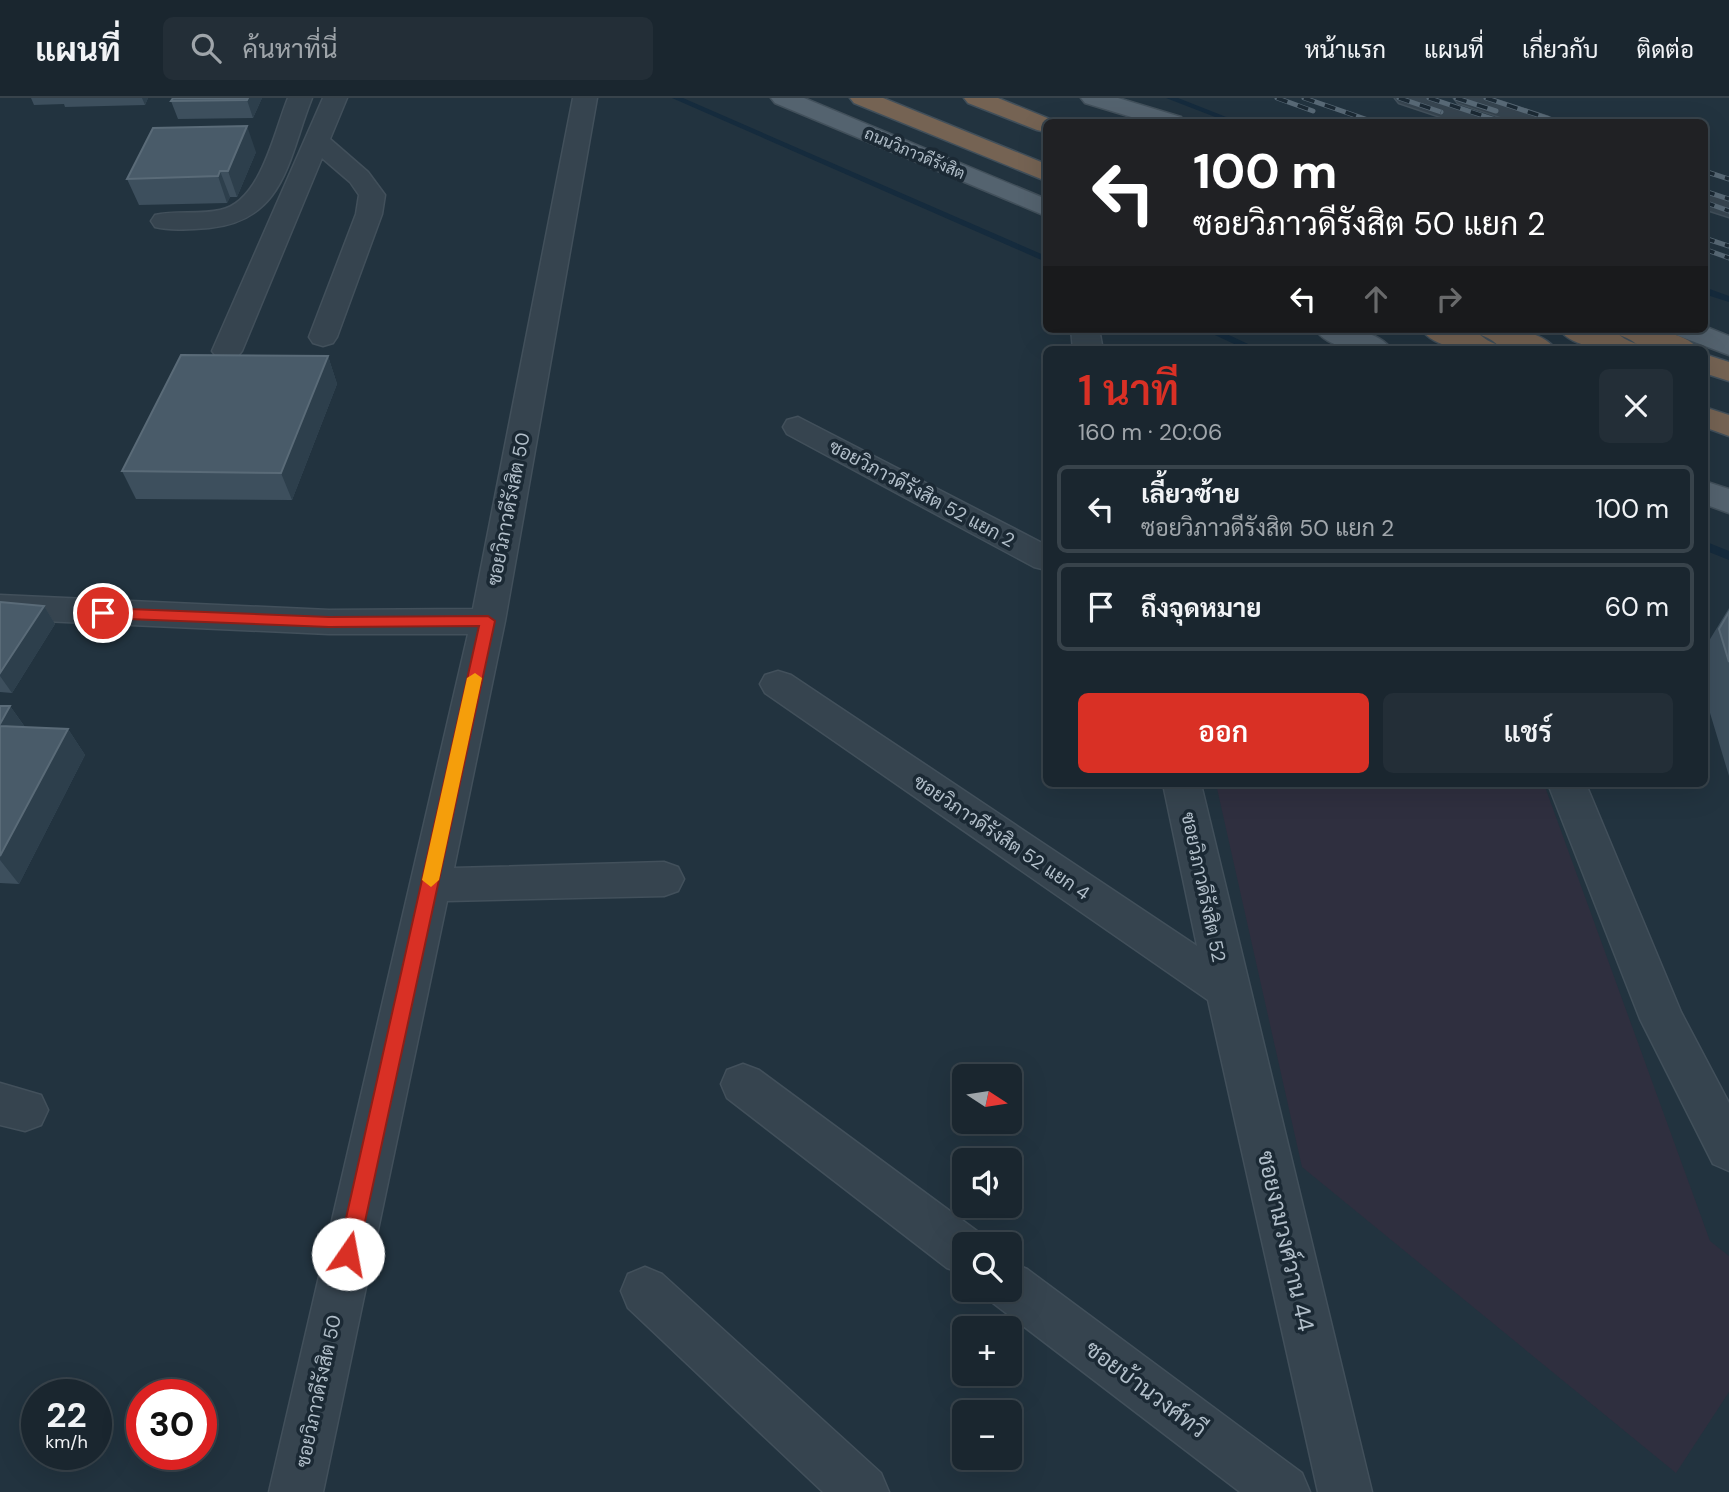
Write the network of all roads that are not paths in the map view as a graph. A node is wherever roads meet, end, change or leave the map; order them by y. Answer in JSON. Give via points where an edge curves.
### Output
{"nodes":[{"id":1,"x":300,"y":98,"type":"edge"},
{"id":2,"x":335,"y":98,"type":"edge"},
{"id":3,"x":586,"y":98,"type":"edge"},
{"id":4,"x":783,"y":98,"type":"edge"},
{"id":5,"x":862,"y":98,"type":"edge"},
{"id":6,"x":914,"y":98,"type":"edge"},
{"id":7,"x":975,"y":98,"type":"edge"},
{"id":8,"x":1003,"y":98,"type":"edge"},
{"id":9,"x":1014,"y":98,"type":"edge"},
{"id":10,"x":1081,"y":98,"type":"edge"},
{"id":11,"x":1093,"y":98,"type":"edge"},
{"id":12,"x":1407,"y":98,"type":"edge"},
{"id":13,"x":1466,"y":98,"type":"edge"},
{"id":14,"x":1051,"y":119,"type":"edge"},
{"id":15,"x":1055,"y":119,"type":"edge"},
{"id":16,"x":1056,"y":119,"type":"edge"},
{"id":17,"x":1137,"y":119,"type":"edge"},
{"id":18,"x":1162,"y":119,"type":"edge"},
{"id":19,"x":1469,"y":119,"type":"edge"},
{"id":20,"x":1530,"y":119,"type":"edge"},
{"id":21,"x":317,"y":140,"type":"junction"},
{"id":22,"x":1043,"y":150,"type":"edge"},
{"id":23,"x":1043,"y":172,"type":"edge"},
{"id":24,"x":1708,"y":179,"type":"edge"},
{"id":25,"x":1729,"y":186,"type":"edge"},
{"id":26,"x":1708,"y":202,"type":"edge"},
{"id":27,"x":1043,"y":207,"type":"edge"},
{"id":28,"x":1729,"y":209,"type":"edge"},
{"id":29,"x":164,"y":221,"type":"dead end"},
{"id":30,"x":1708,"y":320,"type":"edge"},
{"id":31,"x":1729,"y":328,"type":"edge"},
{"id":32,"x":1338,"y":333,"type":"edge"},
{"id":33,"x":1445,"y":333,"type":"edge"},
{"id":34,"x":1499,"y":333,"type":"edge"},
{"id":35,"x":1583,"y":333,"type":"edge"},
{"id":36,"x":1629,"y":333,"type":"edge"},
{"id":37,"x":1639,"y":333,"type":"edge"},
{"id":38,"x":1696,"y":333,"type":"edge"},
{"id":39,"x":323,"y":337,"type":"dead end"},
{"id":40,"x":1368,"y":346,"type":"edge"},
{"id":41,"x":1477,"y":346,"type":"edge"},
{"id":42,"x":1531,"y":346,"type":"edge"},
{"id":43,"x":1617,"y":346,"type":"edge"},
{"id":44,"x":1662,"y":346,"type":"edge"},
{"id":45,"x":1673,"y":346,"type":"edge"},
{"id":46,"x":1729,"y":346,"type":"edge"},
{"id":47,"x":227,"y":351,"type":"dead end"},
{"id":48,"x":1708,"y":361,"type":"edge"},
{"id":49,"x":1708,"y":362,"type":"edge"},
{"id":50,"x":1729,"y":367,"type":"edge"},
{"id":51,"x":1729,"y":372,"type":"edge"},
{"id":52,"x":1708,"y":382,"type":"edge"},
{"id":53,"x":1729,"y":390,"type":"edge"},
{"id":54,"x":1708,"y":418,"type":"edge"},
{"id":55,"x":1729,"y":426,"type":"edge"},
{"id":56,"x":798,"y":427,"type":"dead end"},
{"id":57,"x":1708,"y":439,"type":"edge"},
{"id":58,"x":1729,"y":447,"type":"edge"},
{"id":59,"x":1708,"y":493,"type":"edge"},
{"id":60,"x":1729,"y":502,"type":"edge"},
{"id":61,"x":1043,"y":557,"type":"edge"},
{"id":62,"x":0,"y":607,"type":"edge"},
{"id":63,"x":488,"y":621,"type":"junction"},
{"id":64,"x":778,"y":684,"type":"dead end"},
{"id":65,"x":1183,"y":787,"type":"edge"},
{"id":66,"x":1568,"y":787,"type":"edge"},
{"id":67,"x":664,"y":879,"type":"dead end"},
{"id":68,"x":430,"y":885,"type":"junction"},
{"id":69,"x":1227,"y":990,"type":"junction"},
{"id":70,"x":743,"y":1084,"type":"dead end"},
{"id":71,"x":1729,"y":1149,"type":"edge"},
{"id":72,"x":952,"y":1242,"type":"edge"},
{"id":73,"x":645,"y":1292,"type":"dead end"},
{"id":74,"x":1022,"y":1295,"type":"edge"},
{"id":75,"x":296,"y":1492,"type":"edge"},
{"id":76,"x":862,"y":1492,"type":"edge"},
{"id":77,"x":1283,"y":1492,"type":"edge"},
{"id":78,"x":1345,"y":1492,"type":"edge"}],
"edges":[{"from":1,"to":29,"type":"street","via":[[261,194],[247,209],[209,220]]},
{"from":2,"to":21,"type":"street"},
{"from":3,"to":63,"type":"street","name":"ซอยวิภาวดีรังสิต 50"},
{"from":4,"to":27,"type":"main road","name":"ถนนวิภาวดีรังสิต"},
{"from":5,"to":23,"type":"highway","name":"ถนนวิภาวดีรังสิต"},
{"from":6,"to":22,"type":"highway"},
{"from":7,"to":14,"type":"highway"},
{"from":8,"to":15,"type":"highway"},
{"from":9,"to":16,"type":"highway"},
{"from":10,"to":17,"type":"main road"},
{"from":11,"to":18,"type":"main road"},
{"from":12,"to":19,"type":"street"},
{"from":13,"to":20,"type":"street"},
{"from":21,"to":39,"type":"street","via":[[359,177],[372,195]]},
{"from":21,"to":47,"type":"street"},
{"from":24,"to":25,"type":"street"},
{"from":26,"to":28,"type":"street"},
{"from":30,"to":31,"type":"main road"},
{"from":32,"to":40,"type":"main road"},
{"from":33,"to":41,"type":"highway"},
{"from":34,"to":42,"type":"highway"},
{"from":35,"to":43,"type":"highway"},
{"from":36,"to":44,"type":"highway"},
{"from":37,"to":45,"type":"highway"},
{"from":38,"to":46,"type":"main road"},
{"from":48,"to":50,"type":"highway"},
{"from":49,"to":51,"type":"highway"},
{"from":52,"to":53,"type":"highway"},
{"from":54,"to":55,"type":"highway"},
{"from":56,"to":61,"type":"street","name":"ซอยวิภาวดีรังสิต 52 แยก 2"},
{"from":57,"to":58,"type":"highway"},
{"from":59,"to":60,"type":"main road"},
{"from":62,"to":63,"type":"street","via":[[315,622]]},
{"from":63,"to":68,"type":"street","name":"ซอยวิภาวดีรังสิต 50"},
{"from":64,"to":69,"type":"street","name":"ซอยวิภาวดีรังสิต 52 แยก 4"},
{"from":65,"to":69,"type":"street","name":"ซอยวิภาวดีรังสิต 52"},
{"from":66,"to":71,"type":"street","via":[[1662,1019]]},
{"from":67,"to":68,"type":"street"},
{"from":68,"to":75,"type":"street","name":"ซอยวิภาวดีรังสิต 50"},
{"from":69,"to":78,"type":"street","name":"ซอยงามวงศ์วาน 44"},
{"from":70,"to":72,"type":"street"},
{"from":73,"to":76,"type":"street"},
{"from":74,"to":77,"type":"street","name":"ซอยบ้านวงศ์ทวี"}]}
